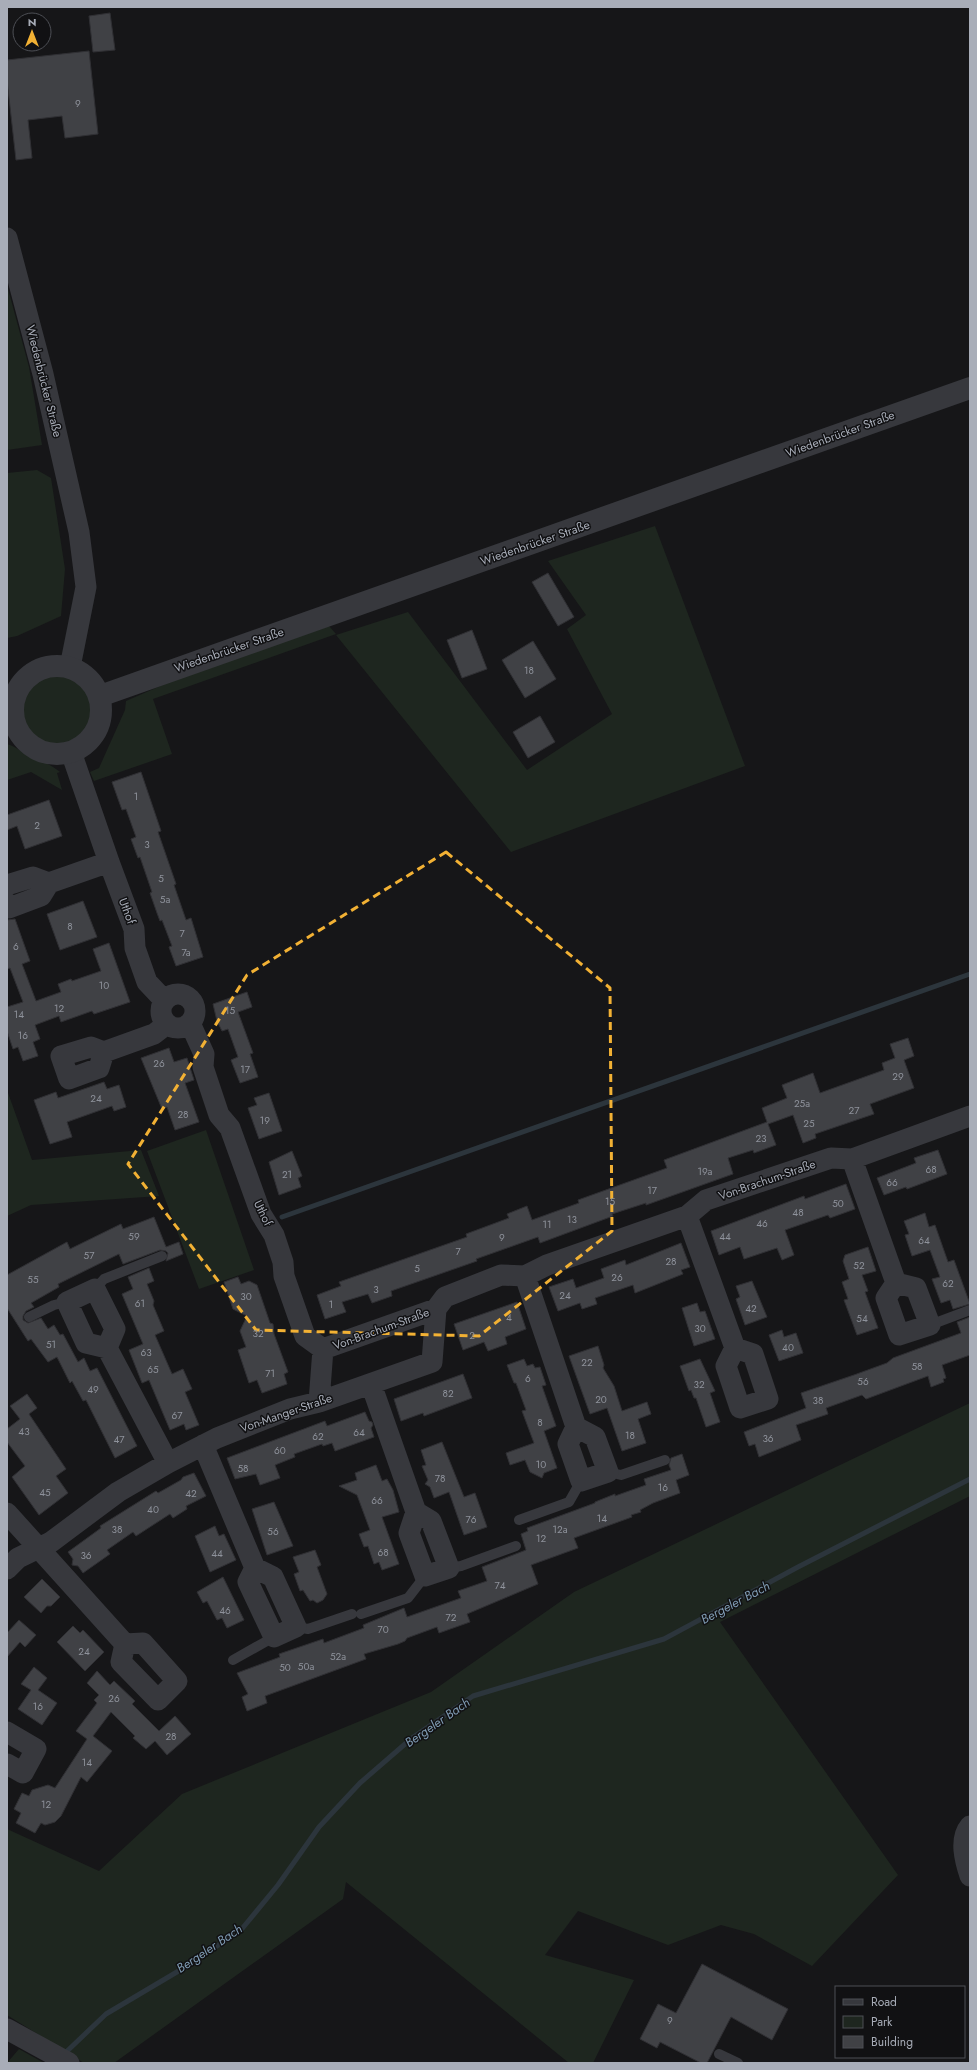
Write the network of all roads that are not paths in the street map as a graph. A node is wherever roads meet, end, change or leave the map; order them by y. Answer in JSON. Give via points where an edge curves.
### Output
{"nodes":[{"id":1,"x":7,"y":238,"type":"edge"},
{"id":2,"x":970,"y":388,"type":"edge"},
{"id":3,"x":70,"y":667,"type":"junction"},
{"id":4,"x":100,"y":696,"type":"junction"},
{"id":5,"x":11,"y":727,"type":"edge"},
{"id":6,"x":71,"y":752,"type":"junction"},
{"id":7,"x":109,"y":862,"type":"junction"},
{"id":8,"x":49,"y":883,"type":"junction"},
{"id":9,"x":7,"y":885,"type":"edge"},
{"id":10,"x":7,"y":903,"type":"edge"},
{"id":11,"x":164,"y":1000,"type":"junction"},
{"id":12,"x":190,"y":1023,"type":"junction"},
{"id":13,"x":167,"y":1024,"type":"junction"},
{"id":14,"x":104,"y":1052,"type":"dead end"},
{"id":15,"x":970,"y":1116,"type":"edge"},
{"id":16,"x":852,"y":1159,"type":"junction"},
{"id":17,"x":687,"y":1216,"type":"junction"},
{"id":18,"x":162,"y":1256,"type":"dead end"},
{"id":19,"x":525,"y":1276,"type":"junction"},
{"id":20,"x":896,"y":1283,"type":"junction"},
{"id":21,"x":95,"y":1289,"type":"junction"},
{"id":22,"x":67,"y":1302,"type":"junction"},
{"id":23,"x":436,"y":1309,"type":"junction"},
{"id":24,"x":970,"y":1310,"type":"edge"},
{"id":25,"x":29,"y":1317,"type":"dead end"},
{"id":26,"x":930,"y":1324,"type":"junction"},
{"id":27,"x":107,"y":1348,"type":"junction"},
{"id":28,"x":735,"y":1348,"type":"dead end"},
{"id":29,"x":323,"y":1349,"type":"junction"},
{"id":30,"x":371,"y":1384,"type":"junction"},
{"id":31,"x":319,"y":1402,"type":"junction"},
{"id":32,"x":576,"y":1427,"type":"junction"},
{"id":33,"x":203,"y":1445,"type":"junction"},
{"id":34,"x":665,"y":1460,"type":"dead end"},
{"id":35,"x":168,"y":1463,"type":"junction"},
{"id":36,"x":608,"y":1472,"type":"junction"},
{"id":37,"x":581,"y":1481,"type":"junction"},
{"id":38,"x":416,"y":1512,"type":"junction"},
{"id":39,"x":7,"y":1513,"type":"edge"},
{"id":40,"x":519,"y":1520,"type":"dead end"},
{"id":41,"x":516,"y":1546,"type":"dead end"},
{"id":42,"x":38,"y":1549,"type":"junction"},
{"id":43,"x":255,"y":1568,"type":"junction"},
{"id":44,"x":449,"y":1568,"type":"junction"},
{"id":45,"x":7,"y":1569,"type":"edge"},
{"id":46,"x":425,"y":1576,"type":"junction"},
{"id":47,"x":296,"y":1627,"type":"junction"},
{"id":48,"x":274,"y":1637,"type":"junction"},
{"id":49,"x":125,"y":1644,"type":"dead end"},
{"id":50,"x":233,"y":1660,"type":"dead end"},
{"id":51,"x":7,"y":1732,"type":"edge"},
{"id":52,"x":7,"y":1764,"type":"edge"},
{"id":53,"x":970,"y":1826,"type":"edge"},
{"id":54,"x":970,"y":1876,"type":"edge"},
{"id":55,"x":7,"y":2029,"type":"edge"},
{"id":56,"x":719,"y":2054,"type":"dead end"},
{"id":57,"x":69,"y":2063,"type":"edge"},
{"id":58,"x":738,"y":2063,"type":"edge"}],
"edges":[{"from":1,"to":3,"type":"street","name":"Wiedenbrücker Straße","via":[[43,374],[79,532],[86,587]]},
{"from":2,"to":4,"type":"street","name":"Wiedenbrücker Straße"},
{"from":3,"to":4,"type":"street","via":[[91,680]]},
{"from":3,"to":5,"type":"street","via":[[52,666],[34,672],[22,682],[14,700]]},
{"from":4,"to":6,"type":"street","via":[[101,717],[97,730],[88,742]]},
{"from":5,"to":6,"type":"street","via":[[34,748],[53,754]]},
{"from":6,"to":7,"type":"street","name":"Uthof"},
{"from":7,"to":8,"type":"street"},
{"from":7,"to":11,"type":"street","name":"Uthof","via":[[134,929],[135,948],[147,982]]},
{"from":8,"to":9,"type":"street","via":[[33,876]]},
{"from":8,"to":10,"type":"street","via":[[41,896],[9,908]]},
{"from":11,"to":12,"type":"street","via":[[170,995],[178,994],[186,995],[192,1000],[195,1008]]},
{"from":11,"to":13,"type":"street","via":[[161,1008],[162,1017]]},
{"from":12,"to":13,"type":"street","via":[[179,1027]]},
{"from":12,"to":29,"type":"street","name":"Uthof","via":[[204,1054],[203,1067],[219,1115],[230,1128],[261,1214],[274,1235],[283,1262],[284,1276],[305,1336]]},
{"from":13,"to":14,"type":"street","via":[[154,1034]]},
{"from":15,"to":16,"type":"street","name":"Von-Brachum-Straße"},
{"from":16,"to":17,"type":"street","name":"Von-Brachum-Straße","via":[[831,1158],[706,1200]]},
{"from":16,"to":20,"type":"street"},
{"from":17,"to":19,"type":"street","name":"Von-Brachum-Straße","via":[[548,1265]]},
{"from":17,"to":28,"type":"street"},
{"from":18,"to":21,"type":"lane","via":[[104,1279]]},
{"from":19,"to":23,"type":"street","name":"Von-Brachum-Straße","via":[[501,1275],[445,1297]]},
{"from":19,"to":32,"type":"street"},
{"from":20,"to":26,"type":"street","via":[[916,1288]]},
{"from":20,"to":26,"type":"street","via":[[886,1298],[899,1335]]},
{"from":21,"to":22,"type":"street"},
{"from":21,"to":27,"type":"street","via":[[114,1329]]},
{"from":22,"to":25,"type":"lane"},
{"from":22,"to":27,"type":"street","via":[[86,1343]]},
{"from":23,"to":29,"type":"street","name":"Von-Brachum-Straße"},
{"from":23,"to":30,"type":"street","name":"Von-Manger-Straße","via":[[432,1362]]},
{"from":24,"to":26,"type":"lane"},
{"from":27,"to":35,"type":"street"},
{"from":29,"to":31,"type":"street"},
{"from":30,"to":31,"type":"street","name":"Von-Manger-Straße"},
{"from":30,"to":38,"type":"street"},
{"from":31,"to":33,"type":"street","name":"Von-Manger-Straße","via":[[263,1419]]},
{"from":32,"to":36,"type":"street","via":[[595,1437]]},
{"from":32,"to":37,"type":"street","via":[[568,1444]]},
{"from":33,"to":35,"type":"street","name":"Von-Manger-Straße"},
{"from":33,"to":43,"type":"street"},
{"from":34,"to":36,"type":"lane","via":[[621,1475]]},
{"from":35,"to":42,"type":"street","name":"Von-Manger-Straße","via":[[118,1492]]},
{"from":36,"to":37,"type":"street"},
{"from":37,"to":40,"type":"lane","via":[[568,1502]]},
{"from":38,"to":44,"type":"street","via":[[431,1521]]},
{"from":38,"to":46,"type":"street","via":[[409,1533]]},
{"from":39,"to":42,"type":"street"},
{"from":41,"to":44,"type":"lane","via":[[462,1566]]},
{"from":42,"to":45,"type":"street","name":"Von-Manger-Straße","via":[[18,1558]]},
{"from":42,"to":49,"type":"street"},
{"from":43,"to":47,"type":"street","via":[[273,1577]]},
{"from":43,"to":48,"type":"street","via":[[248,1582]]},
{"from":44,"to":46,"type":"street"},
{"from":46,"to":47,"type":"lane","via":[[408,1598],[308,1629]]},
{"from":47,"to":48,"type":"street"},
{"from":48,"to":50,"type":"lane"},
{"from":51,"to":52,"type":"street","via":[[36,1749],[23,1773]]},
{"from":53,"to":54,"type":"street","via":[[965,1832],[965,1861]]},
{"from":55,"to":57,"type":"street"},
{"from":56,"to":58,"type":"lane"}]}
